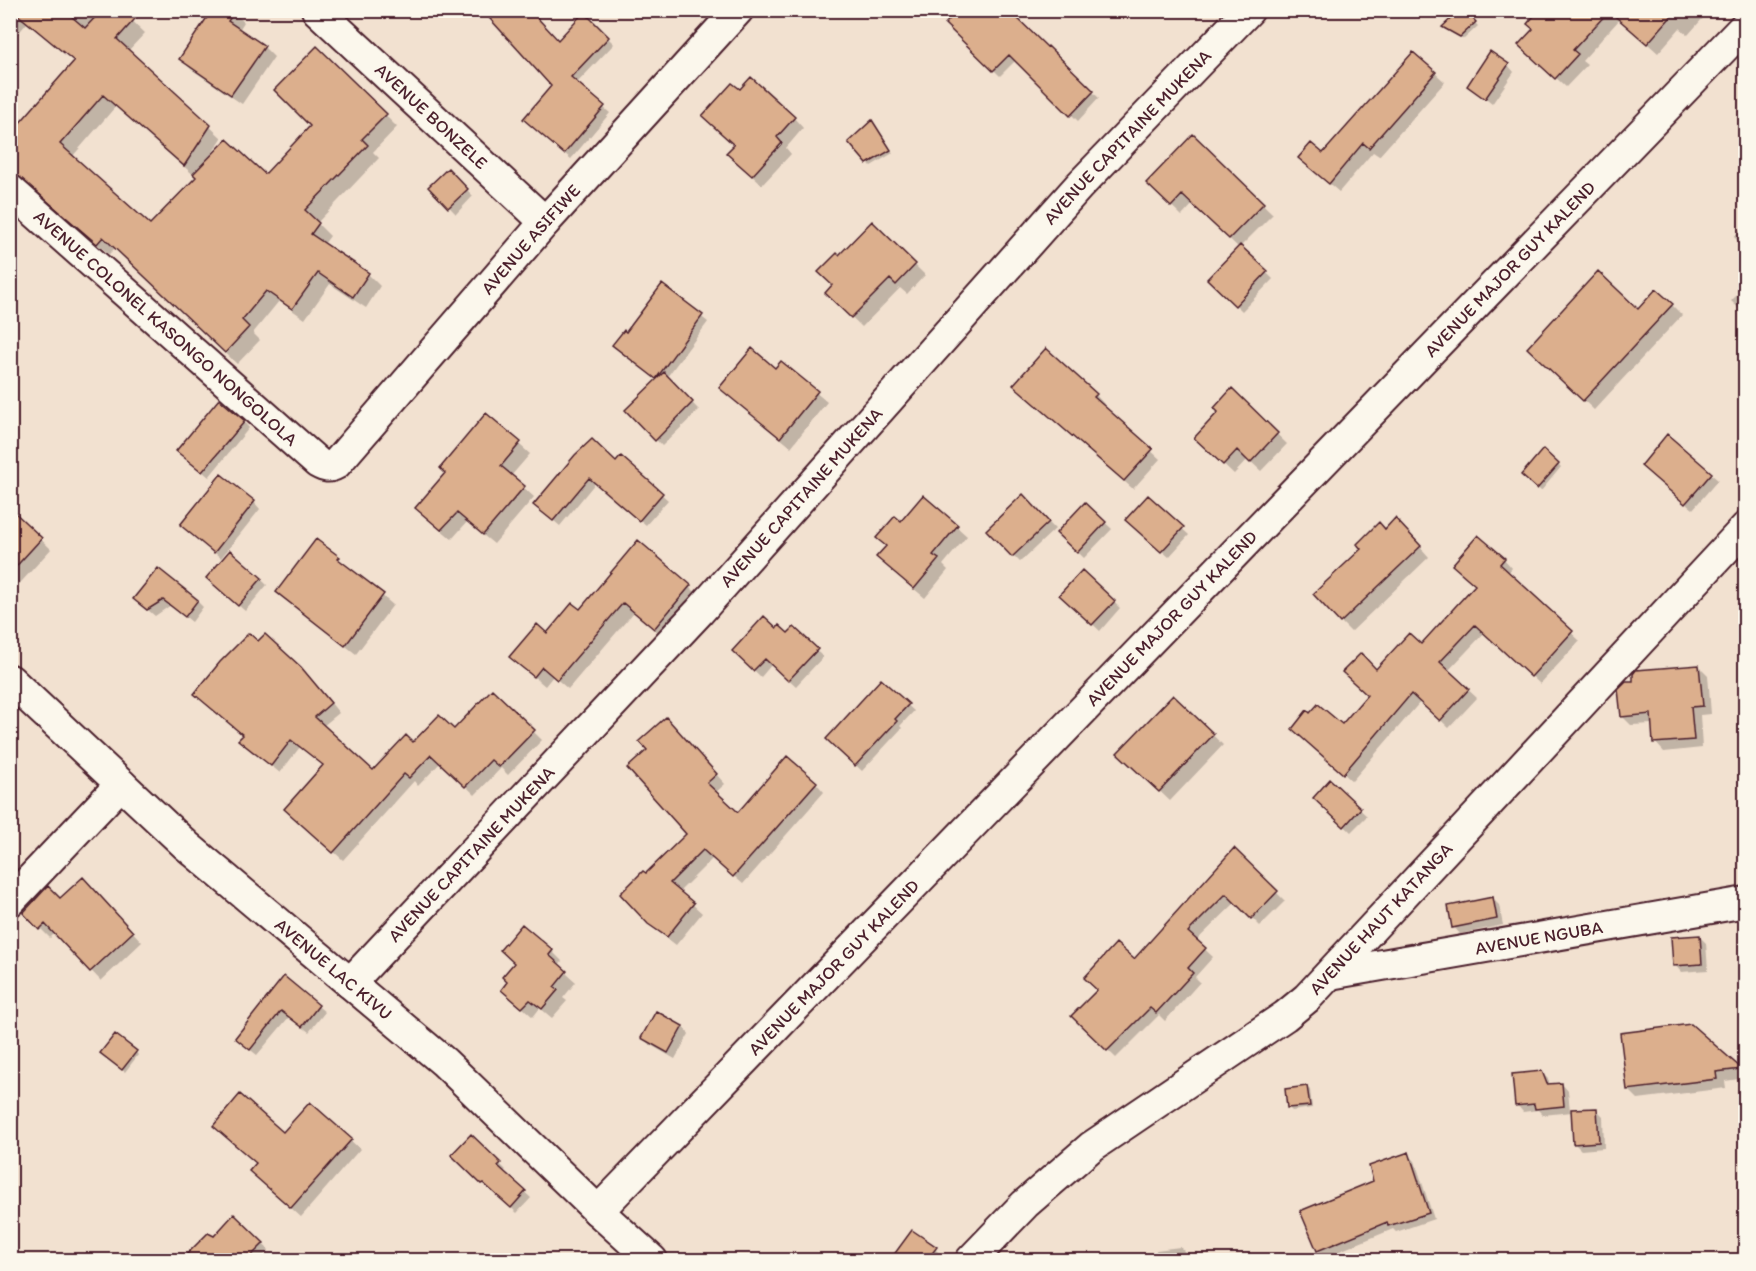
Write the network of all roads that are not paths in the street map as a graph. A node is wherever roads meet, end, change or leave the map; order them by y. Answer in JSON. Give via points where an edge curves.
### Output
{"nodes":[{"id":1,"x":317,"y":10,"type":"edge"},
{"id":2,"x":738,"y":10,"type":"edge"},
{"id":3,"x":1249,"y":10,"type":"edge"},
{"id":4,"x":1746,"y":25,"type":"edge"},
{"id":5,"x":10,"y":190,"type":"edge"},
{"id":6,"x":545,"y":222,"type":"junction"},
{"id":7,"x":323,"y":466,"type":"joint"},
{"id":8,"x":1746,"y":526,"type":"edge"},
{"id":9,"x":10,"y":680,"type":"edge"},
{"id":10,"x":121,"y":784,"type":"junction"},
{"id":11,"x":10,"y":902,"type":"edge"},
{"id":12,"x":1746,"y":902,"type":"edge"},
{"id":13,"x":1330,"y":974,"type":"junction"},
{"id":14,"x":350,"y":982,"type":"junction"},
{"id":15,"x":598,"y":1211,"type":"junction"},
{"id":16,"x":652,"y":1260,"type":"edge"},
{"id":17,"x":972,"y":1260,"type":"edge"}],
"edges":[{"from":1,"to":6,"type":"street","name":"AVENUE BONZELE"},
{"from":2,"to":6,"type":"street","name":"AVENUE ASIFIWE"},
{"from":3,"to":14,"type":"street","name":"AVENUE CAPITAINE MUKENA","via":[[1079,186],[699,612]]},
{"from":4,"to":15,"type":"street","name":"AVENUE MAJOR GUY KALEND"},
{"from":5,"to":7,"type":"street","name":"AVENUE COLONEL KASONGO NONGOLOLA"},
{"from":6,"to":7,"type":"street","name":"AVENUE ASIFIWE","via":[[336,464]]},
{"from":8,"to":13,"type":"street","name":"AVENUE HAUT KATANGA"},
{"from":9,"to":10,"type":"street","name":"AVENUE LAC KIVU"},
{"from":10,"to":11,"type":"street"},
{"from":10,"to":14,"type":"street","name":"AVENUE LAC KIVU","via":[[187,846]]},
{"from":12,"to":13,"type":"street","name":"AVENUE NGUBA"},
{"from":13,"to":17,"type":"street","name":"AVENUE HAUT KATANGA","via":[[1285,1016],[1091,1147],[1025,1204]]},
{"from":14,"to":15,"type":"street","name":"AVENUE LAC KIVU","via":[[444,1062]]},
{"from":15,"to":16,"type":"street","name":"AVENUE LAC KIVU"}]}
